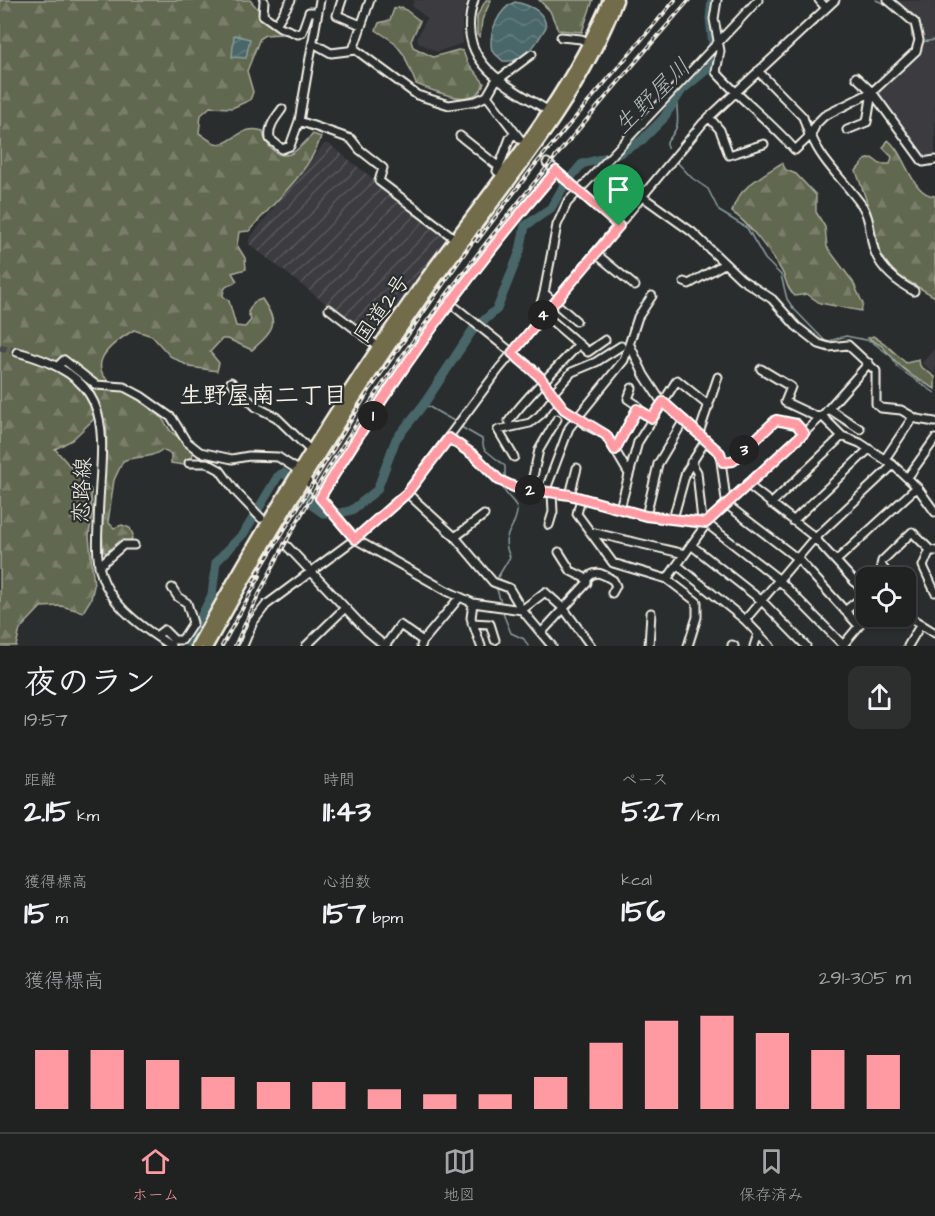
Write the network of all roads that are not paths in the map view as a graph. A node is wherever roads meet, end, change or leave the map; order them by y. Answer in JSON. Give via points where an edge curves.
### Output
{"nodes":[{"id":1,"x":291,"y":0,"type":"edge"},
{"id":2,"x":320,"y":0,"type":"edge"},
{"id":3,"x":342,"y":0,"type":"edge"},
{"id":4,"x":370,"y":0,"type":"edge"},
{"id":5,"x":474,"y":0,"type":"edge"},
{"id":6,"x":609,"y":0,"type":"edge"},
{"id":7,"x":617,"y":0,"type":"edge"},
{"id":8,"x":717,"y":0,"type":"edge"},
{"id":9,"x":758,"y":0,"type":"edge"},
{"id":10,"x":819,"y":0,"type":"edge"},
{"id":11,"x":835,"y":0,"type":"edge"},
{"id":12,"x":888,"y":0,"type":"edge"},
{"id":13,"x":264,"y":1,"type":"edge"},
{"id":14,"x":826,"y":8,"type":"junction"},
{"id":15,"x":318,"y":12,"type":"junction"},
{"id":16,"x":277,"y":23,"type":"junction"},
{"id":17,"x":361,"y":25,"type":"junction"},
{"id":18,"x":561,"y":37,"type":"dead end"},
{"id":19,"x":589,"y":43,"type":"junction"},
{"id":20,"x":718,"y":43,"type":"junction"},
{"id":21,"x":313,"y":44,"type":"junction"},
{"id":22,"x":353,"y":50,"type":"junction"},
{"id":23,"x":532,"y":54,"type":"dead end"},
{"id":24,"x":758,"y":71,"type":"junction"},
{"id":25,"x":856,"y":77,"type":"dead end"},
{"id":26,"x":499,"y":79,"type":"junction"},
{"id":27,"x":734,"y":92,"type":"junction"},
{"id":28,"x":872,"y":92,"type":"junction"},
{"id":29,"x":487,"y":96,"type":"junction"},
{"id":30,"x":282,"y":109,"type":"dead end"},
{"id":31,"x":553,"y":113,"type":"junction"},
{"id":32,"x":709,"y":117,"type":"junction"},
{"id":33,"x":299,"y":121,"type":"junction"},
{"id":34,"x":847,"y":130,"type":"dead end"},
{"id":35,"x":460,"y":136,"type":"dead end"},
{"id":36,"x":810,"y":136,"type":"junction"},
{"id":37,"x":764,"y":144,"type":"dead end"},
{"id":38,"x":935,"y":161,"type":"edge"},
{"id":39,"x":547,"y":163,"type":"tunnel mouth"},
{"id":40,"x":500,"y":171,"type":"junction"},
{"id":41,"x":556,"y":171,"type":"junction"},
{"id":42,"x":627,"y":177,"type":"dead end"},
{"id":43,"x":578,"y":190,"type":"junction"},
{"id":44,"x":643,"y":197,"type":"junction"},
{"id":45,"x":600,"y":209,"type":"junction"},
{"id":46,"x":619,"y":226,"type":"junction"},
{"id":47,"x":458,"y":242,"type":"junction"},
{"id":48,"x":596,"y":253,"type":"junction"},
{"id":49,"x":724,"y":264,"type":"junction"},
{"id":50,"x":684,"y":282,"type":"dead end"},
{"id":51,"x":635,"y":286,"type":"dead end"},
{"id":52,"x":914,"y":291,"type":"dead end"},
{"id":53,"x":544,"y":294,"type":"junction"},
{"id":54,"x":652,"y":296,"type":"dead end"},
{"id":55,"x":554,"y":302,"type":"junction"},
{"id":56,"x":450,"y":303,"type":"junction"},
{"id":57,"x":329,"y":309,"type":"dead end"},
{"id":58,"x":544,"y":314,"type":"junction"},
{"id":59,"x":576,"y":321,"type":"dead end"},
{"id":60,"x":533,"y":328,"type":"junction"},
{"id":61,"x":605,"y":340,"type":"dead end"},
{"id":62,"x":579,"y":344,"type":"junction"},
{"id":63,"x":630,"y":345,"type":"junction"},
{"id":64,"x":621,"y":346,"type":"dead end"},
{"id":65,"x":381,"y":349,"type":"junction"},
{"id":66,"x":17,"y":352,"type":"tunnel mouth"},
{"id":67,"x":512,"y":353,"type":"junction"},
{"id":68,"x":869,"y":363,"type":"junction"},
{"id":69,"x":59,"y":365,"type":"junction"},
{"id":70,"x":761,"y":369,"type":"dead end"},
{"id":71,"x":718,"y":377,"type":"dead end"},
{"id":72,"x":231,"y":382,"type":"dead end"},
{"id":73,"x":544,"y":383,"type":"junction"},
{"id":74,"x":632,"y":388,"type":"dead end"},
{"id":75,"x":553,"y":396,"type":"junction"},
{"id":76,"x":663,"y":402,"type":"junction"},
{"id":77,"x":709,"y":406,"type":"junction"},
{"id":78,"x":637,"y":409,"type":"junction"},
{"id":79,"x":829,"y":409,"type":"junction"},
{"id":80,"x":822,"y":416,"type":"junction"},
{"id":81,"x":913,"y":417,"type":"junction"},
{"id":82,"x":576,"y":418,"type":"junction"},
{"id":83,"x":652,"y":418,"type":"junction"},
{"id":84,"x":557,"y":419,"type":"dead end"},
{"id":85,"x":684,"y":420,"type":"junction"},
{"id":86,"x":509,"y":421,"type":"dead end"},
{"id":87,"x":935,"y":422,"type":"edge"},
{"id":88,"x":860,"y":429,"type":"dead end"},
{"id":89,"x":699,"y":433,"type":"junction"},
{"id":90,"x":804,"y":433,"type":"junction"},
{"id":91,"x":842,"y":436,"type":"junction"},
{"id":92,"x":449,"y":438,"type":"junction"},
{"id":93,"x":935,"y":439,"type":"edge"},
{"id":94,"x":706,"y":440,"type":"junction"},
{"id":95,"x":869,"y":449,"type":"junction"},
{"id":96,"x":615,"y":450,"type":"junction"},
{"id":97,"x":310,"y":451,"type":"junction"},
{"id":98,"x":514,"y":457,"type":"dead end"},
{"id":99,"x":232,"y":459,"type":"junction"},
{"id":100,"x":885,"y":459,"type":"junction"},
{"id":101,"x":691,"y":462,"type":"junction"},
{"id":102,"x":723,"y":462,"type":"junction"},
{"id":103,"x":189,"y":463,"type":"dead end"},
{"id":104,"x":893,"y":465,"type":"junction"},
{"id":105,"x":577,"y":468,"type":"dead end"},
{"id":106,"x":220,"y":470,"type":"junction"},
{"id":107,"x":629,"y":474,"type":"junction"},
{"id":108,"x":908,"y":477,"type":"junction"},
{"id":109,"x":298,"y":479,"type":"junction"},
{"id":110,"x":748,"y":485,"type":"junction"},
{"id":111,"x":917,"y":487,"type":"junction"},
{"id":112,"x":530,"y":490,"type":"junction"},
{"id":113,"x":549,"y":492,"type":"junction"},
{"id":114,"x":407,"y":493,"type":"junction"},
{"id":115,"x":570,"y":495,"type":"junction"},
{"id":116,"x":320,"y":498,"type":"junction"},
{"id":117,"x":581,"y":498,"type":"junction"},
{"id":118,"x":728,"y":503,"type":"junction"},
{"id":119,"x":771,"y":504,"type":"junction"},
{"id":120,"x":620,"y":508,"type":"junction"},
{"id":121,"x":935,"y":512,"type":"edge"},
{"id":122,"x":258,"y":514,"type":"dead end"},
{"id":123,"x":484,"y":515,"type":"dead end"},
{"id":124,"x":646,"y":516,"type":"junction"},
{"id":125,"x":673,"y":519,"type":"junction"},
{"id":126,"x":793,"y":521,"type":"junction"},
{"id":127,"x":704,"y":522,"type":"junction"},
{"id":128,"x":549,"y":525,"type":"dead end"},
{"id":129,"x":591,"y":532,"type":"junction"},
{"id":130,"x":455,"y":537,"type":"junction"},
{"id":131,"x":815,"y":538,"type":"junction"},
{"id":132,"x":355,"y":539,"type":"junction"},
{"id":133,"x":134,"y":545,"type":"dead end"},
{"id":134,"x":691,"y":545,"type":"junction"},
{"id":135,"x":288,"y":546,"type":"tunnel mouth"},
{"id":136,"x":934,"y":551,"type":"edge"},
{"id":137,"x":559,"y":552,"type":"dead end"},
{"id":138,"x":685,"y":554,"type":"junction"},
{"id":139,"x":798,"y":559,"type":"junction"},
{"id":140,"x":837,"y":560,"type":"junction"},
{"id":141,"x":678,"y":565,"type":"junction"},
{"id":142,"x":99,"y":566,"type":"junction"},
{"id":143,"x":883,"y":567,"type":"edge"},
{"id":144,"x":311,"y":572,"type":"junction"},
{"id":145,"x":587,"y":579,"type":"junction"},
{"id":146,"x":667,"y":579,"type":"junction"},
{"id":147,"x":780,"y":581,"type":"junction"},
{"id":148,"x":856,"y":582,"type":"edge"},
{"id":149,"x":172,"y":588,"type":"dead end"},
{"id":150,"x":707,"y":590,"type":"junction"},
{"id":151,"x":935,"y":592,"type":"edge"},
{"id":152,"x":612,"y":593,"type":"dead end"},
{"id":153,"x":459,"y":598,"type":"junction"},
{"id":154,"x":762,"y":601,"type":"junction"},
{"id":155,"x":856,"y":601,"type":"edge"},
{"id":156,"x":697,"y":602,"type":"junction"},
{"id":157,"x":473,"y":603,"type":"junction"},
{"id":158,"x":345,"y":608,"type":"junction"},
{"id":159,"x":564,"y":609,"type":"junction"},
{"id":160,"x":522,"y":610,"type":"junction"},
{"id":161,"x":845,"y":610,"type":"junction"},
{"id":162,"x":651,"y":613,"type":"dead end"},
{"id":163,"x":745,"y":620,"type":"junction"},
{"id":164,"x":916,"y":621,"type":"edge"},
{"id":165,"x":472,"y":623,"type":"junction"},
{"id":166,"x":921,"y":624,"type":"junction"},
{"id":167,"x":542,"y":632,"type":"junction"},
{"id":168,"x":935,"y":633,"type":"edge"},
{"id":169,"x":758,"y":634,"type":"junction"},
{"id":170,"x":156,"y":636,"type":"junction"},
{"id":171,"x":495,"y":640,"type":"dead end"},
{"id":172,"x":422,"y":644,"type":"edge"},
{"id":173,"x":844,"y":645,"type":"edge"},
{"id":174,"x":171,"y":646,"type":"edge"},
{"id":175,"x":197,"y":646,"type":"edge"},
{"id":176,"x":207,"y":646,"type":"edge"},
{"id":177,"x":243,"y":646,"type":"edge"},
{"id":178,"x":306,"y":646,"type":"edge"},
{"id":179,"x":385,"y":646,"type":"edge"},
{"id":180,"x":481,"y":646,"type":"edge"},
{"id":181,"x":552,"y":646,"type":"edge"},
{"id":182,"x":591,"y":646,"type":"edge"},
{"id":183,"x":649,"y":646,"type":"edge"},
{"id":184,"x":688,"y":646,"type":"edge"},
{"id":185,"x":754,"y":646,"type":"edge"},
{"id":186,"x":770,"y":646,"type":"edge"},
{"id":187,"x":806,"y":646,"type":"edge"},
{"id":188,"x":908,"y":646,"type":"edge"}],
"edges":[{"from":1,"to":16,"type":"street"},
{"from":2,"to":15,"type":"street"},
{"from":3,"to":17,"type":"street","via":[[337,15]]},
{"from":4,"to":17,"type":"street"},
{"from":5,"to":26,"type":"street","via":[[469,23],[472,44],[480,62]]},
{"from":6,"to":19,"type":"highway","name":"国道2号"},
{"from":7,"to":31,"type":"highway","name":"国道2号","via":[[597,48]]},
{"from":8,"to":20,"type":"street","via":[[714,19]]},
{"from":9,"to":20,"type":"street"},
{"from":10,"to":14,"type":"street"},
{"from":11,"to":14,"type":"street"},
{"from":12,"to":28,"type":"street","via":[[915,23],[919,43],[916,51]]},
{"from":13,"to":16,"type":"street","via":[[263,15]]},
{"from":14,"to":24,"type":"street"},
{"from":15,"to":16,"type":"street","via":[[305,16],[302,32],[298,34]]},
{"from":15,"to":21,"type":"street"},
{"from":17,"to":22,"type":"street"},
{"from":18,"to":19,"type":"street"},
{"from":19,"to":31,"type":"highway","name":"国道2号"},
{"from":20,"to":27,"type":"street","via":[[716,72]]},
{"from":20,"to":43,"type":"street"},
{"from":21,"to":22,"type":"street","via":[[331,53]]},
{"from":21,"to":33,"type":"street"},
{"from":22,"to":29,"type":"street","via":[[417,95],[449,105]]},
{"from":23,"to":26,"type":"street"},
{"from":24,"to":27,"type":"street"},
{"from":24,"to":36,"type":"street","via":[[803,117]]},
{"from":25,"to":28,"type":"street"},
{"from":26,"to":29,"type":"street"},
{"from":26,"to":31,"type":"street"},
{"from":27,"to":32,"type":"street"},
{"from":27,"to":36,"type":"street","via":[[795,150]]},
{"from":28,"to":34,"type":"street","via":[[867,122]]},
{"from":28,"to":36,"type":"street","via":[[824,116]]},
{"from":28,"to":38,"type":"street","via":[[923,162]]},
{"from":29,"to":40,"type":"street","via":[[517,136],[510,138]]},
{"from":30,"to":33,"type":"street","via":[[270,125],[274,145],[282,149],[290,146]]},
{"from":31,"to":40,"type":"highway","name":"国道2号"},
{"from":31,"to":47,"type":"highway","name":"国道2号"},
{"from":32,"to":37,"type":"street","via":[[720,130],[729,155]]},
{"from":32,"to":44,"type":"street"},
{"from":33,"to":47,"type":"street","via":[[351,139],[383,168],[379,181]]},
{"from":35,"to":40,"type":"street"},
{"from":36,"to":52,"type":"street","via":[[866,212],[874,251],[883,265]]},
{"from":39,"to":41,"type":"street"},
{"from":40,"to":47,"type":"highway","name":"国道2号"},
{"from":41,"to":43,"type":"street"},
{"from":41,"to":56,"type":"street"},
{"from":42,"to":45,"type":"street"},
{"from":43,"to":45,"type":"street"},
{"from":43,"to":53,"type":"street","via":[[557,225]]},
{"from":44,"to":46,"type":"street"},
{"from":44,"to":49,"type":"street","via":[[692,232]]},
{"from":45,"to":46,"type":"street"},
{"from":46,"to":48,"type":"street"},
{"from":47,"to":65,"type":"highway","name":"国道2号"},
{"from":48,"to":51,"type":"street"},
{"from":48,"to":55,"type":"street"},
{"from":49,"to":50,"type":"street","via":[[689,284]]},
{"from":49,"to":68,"type":"street","via":[[772,299],[819,344],[848,345]]},
{"from":53,"to":55,"type":"street"},
{"from":53,"to":60,"type":"street"},
{"from":54,"to":63,"type":"street","via":[[638,317]]},
{"from":55,"to":58,"type":"street"},
{"from":55,"to":59,"type":"street"},
{"from":56,"to":67,"type":"street"},
{"from":56,"to":116,"type":"street"},
{"from":57,"to":65,"type":"street"},
{"from":58,"to":60,"type":"street"},
{"from":58,"to":62,"type":"street"},
{"from":60,"to":67,"type":"street"},
{"from":61,"to":62,"type":"street","via":[[588,352]]},
{"from":62,"to":73,"type":"street"},
{"from":63,"to":76,"type":"street"},
{"from":63,"to":82,"type":"street","via":[[624,360]]},
{"from":64,"to":75,"type":"street","via":[[572,372]]},
{"from":65,"to":97,"type":"highway","name":"国道2号"},
{"from":65,"to":109,"type":"highway","name":"国道2号"},
{"from":66,"to":69,"type":"street","name":"恋路線"},
{"from":67,"to":73,"type":"street"},
{"from":67,"to":92,"type":"street"},
{"from":68,"to":79,"type":"street"},
{"from":68,"to":81,"type":"street","via":[[876,371],[876,404]]},
{"from":69,"to":99,"type":"street","via":[[64,360],[96,385],[133,391],[172,418],[194,448]]},
{"from":69,"to":142,"type":"street","name":"恋路線","via":[[86,388],[98,413]]},
{"from":70,"to":80,"type":"street","via":[[791,387],[785,402]]},
{"from":71,"to":77,"type":"street"},
{"from":72,"to":97,"type":"street","via":[[256,407],[276,417]]},
{"from":73,"to":75,"type":"street"},
{"from":73,"to":86,"type":"street","via":[[526,398]]},
{"from":74,"to":78,"type":"street","via":[[628,399]]},
{"from":75,"to":82,"type":"street"},
{"from":75,"to":98,"type":"street","via":[[530,423],[498,430]]},
{"from":76,"to":77,"type":"street","via":[[677,380]]},
{"from":76,"to":83,"type":"street"},
{"from":76,"to":85,"type":"street"},
{"from":77,"to":89,"type":"street"},
{"from":78,"to":83,"type":"street"},
{"from":78,"to":96,"type":"street"},
{"from":79,"to":80,"type":"street"},
{"from":79,"to":88,"type":"street"},
{"from":80,"to":90,"type":"street"},
{"from":80,"to":91,"type":"street"},
{"from":81,"to":87,"type":"street"},
{"from":81,"to":100,"type":"street"},
{"from":82,"to":96,"type":"street","via":[[606,435]]},
{"from":82,"to":113,"type":"street","via":[[558,451]]},
{"from":83,"to":107,"type":"street","via":[[638,442]]},
{"from":84,"to":112,"type":"street","via":[[539,450]]},
{"from":85,"to":89,"type":"street"},
{"from":85,"to":124,"type":"street","via":[[658,464]]},
{"from":89,"to":94,"type":"street"},
{"from":90,"to":102,"type":"street","via":[[796,424],[776,420],[733,461]]},
{"from":90,"to":110,"type":"street"},
{"from":91,"to":95,"type":"street"},
{"from":91,"to":119,"type":"street"},
{"from":92,"to":112,"type":"street","via":[[505,484]]},
{"from":92,"to":114,"type":"street"},
{"from":93,"to":108,"type":"street"},
{"from":94,"to":101,"type":"street"},
{"from":94,"to":102,"type":"street","via":[[720,453]]},
{"from":95,"to":100,"type":"street"},
{"from":95,"to":126,"type":"street"},
{"from":96,"to":107,"type":"street"},
{"from":97,"to":109,"type":"highway","name":"国道2号"},
{"from":99,"to":106,"type":"street"},
{"from":99,"to":109,"type":"street","via":[[274,456]]},
{"from":100,"to":104,"type":"street"},
{"from":101,"to":125,"type":"street"},
{"from":101,"to":127,"type":"street","via":[[697,472]]},
{"from":102,"to":118,"type":"street"},
{"from":103,"to":106,"type":"street"},
{"from":104,"to":108,"type":"street"},
{"from":104,"to":131,"type":"street"},
{"from":105,"to":115,"type":"street"},
{"from":106,"to":122,"type":"street"},
{"from":107,"to":120,"type":"street"},
{"from":108,"to":111,"type":"street"},
{"from":109,"to":116,"type":"street"},
{"from":109,"to":175,"type":"highway","name":"国道2号"},
{"from":109,"to":176,"type":"highway","name":"国道2号"},
{"from":110,"to":118,"type":"street"},
{"from":110,"to":119,"type":"street"},
{"from":111,"to":121,"type":"street"},
{"from":111,"to":140,"type":"street"},
{"from":112,"to":113,"type":"street"},
{"from":113,"to":115,"type":"street"},
{"from":113,"to":128,"type":"street","via":[[553,512]]},
{"from":114,"to":130,"type":"street"},
{"from":114,"to":132,"type":"street"},
{"from":115,"to":117,"type":"street"},
{"from":116,"to":132,"type":"street"},
{"from":117,"to":120,"type":"street"},
{"from":117,"to":129,"type":"street","via":[[577,514]]},
{"from":118,"to":127,"type":"street"},
{"from":118,"to":139,"type":"street"},
{"from":119,"to":126,"type":"street"},
{"from":120,"to":124,"type":"street"},
{"from":123,"to":130,"type":"street"},
{"from":124,"to":125,"type":"street"},
{"from":125,"to":127,"type":"street"},
{"from":126,"to":131,"type":"street"},
{"from":127,"to":134,"type":"street"},
{"from":127,"to":147,"type":"street"},
{"from":129,"to":138,"type":"street"},
{"from":129,"to":146,"type":"street","via":[[614,563]]},
{"from":130,"to":160,"type":"street","via":[[493,582],[509,588]]},
{"from":131,"to":139,"type":"street"},
{"from":131,"to":140,"type":"street"},
{"from":132,"to":144,"type":"street"},
{"from":132,"to":153,"type":"street"},
{"from":133,"to":142,"type":"street","via":[[123,545]]},
{"from":134,"to":138,"type":"street"},
{"from":134,"to":154,"type":"street"},
{"from":135,"to":144,"type":"street"},
{"from":136,"to":143,"type":"street","via":[[912,532],[882,561]]},
{"from":136,"to":151,"type":"street","via":[[923,566]]},
{"from":137,"to":145,"type":"street","via":[[571,571]]},
{"from":138,"to":141,"type":"street"},
{"from":139,"to":147,"type":"street"},
{"from":139,"to":161,"type":"street"},
{"from":140,"to":148,"type":"street"},
{"from":141,"to":146,"type":"street"},
{"from":141,"to":150,"type":"street"},
{"from":142,"to":170,"type":"street","name":"恋路線","via":[[112,596]]},
{"from":144,"to":158,"type":"street"},
{"from":144,"to":177,"type":"street","via":[[266,605],[253,622]]},
{"from":145,"to":152,"type":"street","via":[[599,573],[614,580]]},
{"from":145,"to":159,"type":"street","via":[[584,588]]},
{"from":146,"to":156,"type":"street"},
{"from":147,"to":154,"type":"street"},
{"from":147,"to":173,"type":"street"},
{"from":149,"to":170,"type":"street","via":[[187,603],[193,623],[182,640],[174,640],[164,630]]},
{"from":150,"to":156,"type":"street"},
{"from":150,"to":163,"type":"street"},
{"from":153,"to":157,"type":"street"},
{"from":153,"to":172,"type":"street"},
{"from":154,"to":163,"type":"street"},
{"from":154,"to":187,"type":"street"},
{"from":155,"to":161,"type":"street"},
{"from":156,"to":184,"type":"street","via":[[698,617]]},
{"from":157,"to":160,"type":"street"},
{"from":157,"to":165,"type":"street"},
{"from":158,"to":178,"type":"street"},
{"from":158,"to":179,"type":"street"},
{"from":159,"to":160,"type":"street","via":[[544,591]]},
{"from":159,"to":167,"type":"street"},
{"from":159,"to":182,"type":"street"},
{"from":160,"to":167,"type":"street"},
{"from":161,"to":173,"type":"street","via":[[859,627]]},
{"from":162,"to":183,"type":"street"},
{"from":163,"to":169,"type":"street"},
{"from":164,"to":166,"type":"street"},
{"from":165,"to":171,"type":"street","via":[[490,624]]},
{"from":165,"to":180,"type":"street"},
{"from":166,"to":168,"type":"street"},
{"from":166,"to":188,"type":"street"},
{"from":167,"to":181,"type":"street"},
{"from":169,"to":185,"type":"street"},
{"from":169,"to":186,"type":"street"},
{"from":170,"to":174,"type":"street","name":"恋路線"},
{"from":172,"to":179,"type":"street","via":[[400,625]]}]}
